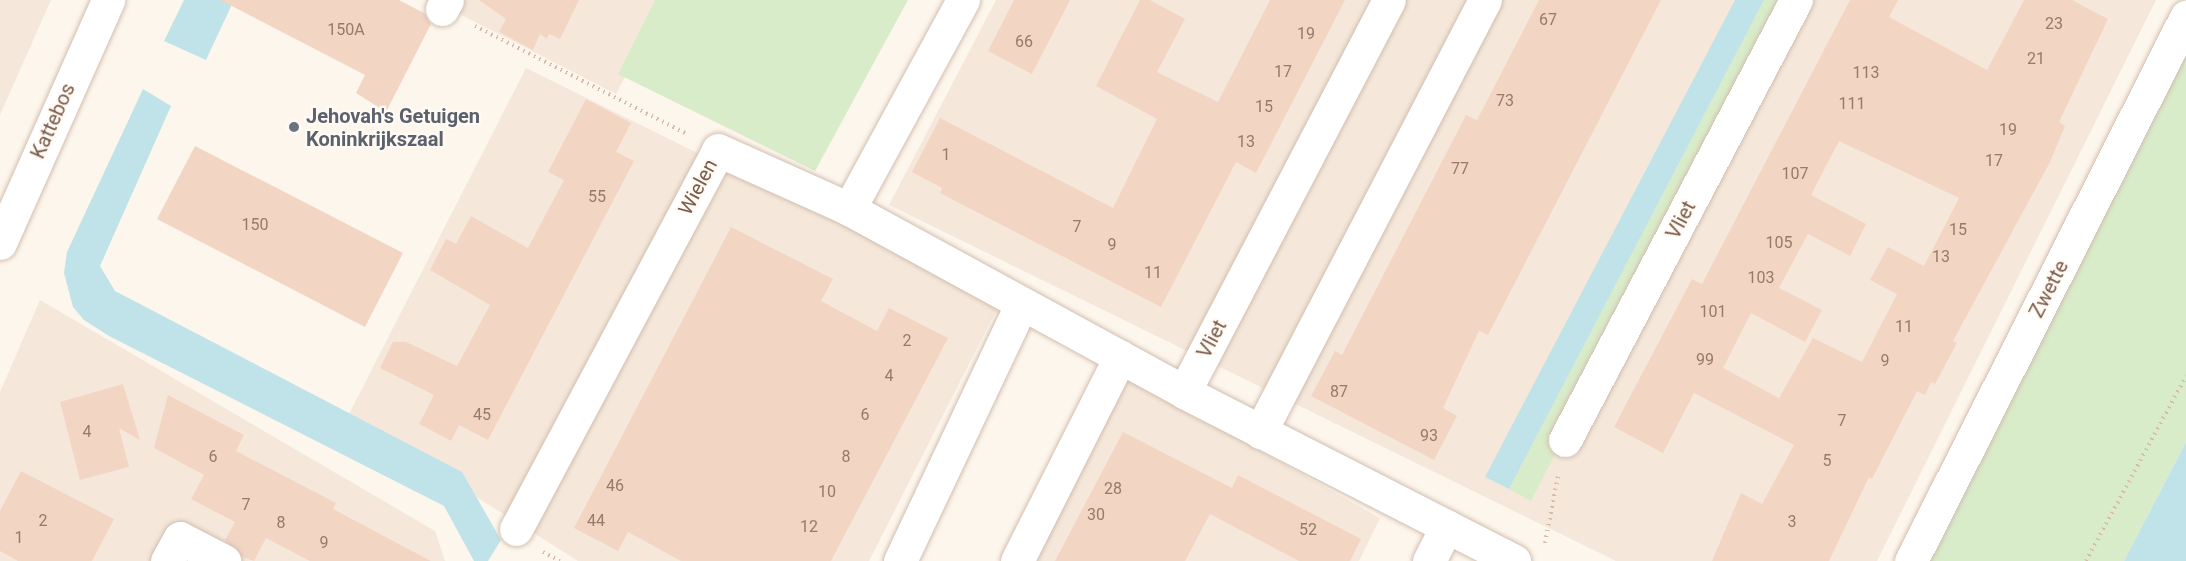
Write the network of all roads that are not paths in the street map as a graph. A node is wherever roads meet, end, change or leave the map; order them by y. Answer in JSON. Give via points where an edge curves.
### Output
{"nodes":[{"id":1,"x":108,"y":0,"type":"edge"},
{"id":2,"x":963,"y":0,"type":"edge"},
{"id":3,"x":1389,"y":0,"type":"edge"},
{"id":4,"x":1485,"y":0,"type":"edge"},
{"id":5,"x":1796,"y":0,"type":"edge"},
{"id":6,"x":2186,"y":17,"type":"edge"},
{"id":7,"x":849,"y":209,"type":"junction"},
{"id":8,"x":0,"y":243,"type":"edge"},
{"id":9,"x":1021,"y":305,"type":"junction"},
{"id":10,"x":1119,"y":357,"type":"junction"},
{"id":11,"x":1184,"y":392,"type":"junction"},
{"id":12,"x":1260,"y":432,"type":"junction"},
{"id":13,"x":1565,"y":440,"type":"road end"},
{"id":14,"x":1447,"y":526,"type":"junction"},
{"id":15,"x":516,"y":529,"type":"dead end"},
{"id":16,"x":1529,"y":556,"type":"edge"},
{"id":17,"x":168,"y":561,"type":"edge"},
{"id":18,"x":224,"y":561,"type":"edge"},
{"id":19,"x":900,"y":561,"type":"edge"},
{"id":20,"x":1017,"y":561,"type":"edge"},
{"id":21,"x":1429,"y":561,"type":"edge"},
{"id":22,"x":1911,"y":561,"type":"edge"}],
"edges":[{"from":1,"to":8,"type":"street","name":"Kattebos"},
{"from":2,"to":7,"type":"street"},
{"from":3,"to":11,"type":"street","name":"Vliet"},
{"from":4,"to":12,"type":"street"},
{"from":5,"to":13,"type":"street","name":"Vliet"},
{"from":6,"to":22,"type":"street","name":"Zwette"},
{"from":7,"to":9,"type":"street"},
{"from":7,"to":15,"type":"street","name":"Wielen","via":[[718,150]]},
{"from":9,"to":10,"type":"street"},
{"from":9,"to":19,"type":"street"},
{"from":10,"to":11,"type":"street"},
{"from":10,"to":20,"type":"street"},
{"from":11,"to":12,"type":"street"},
{"from":12,"to":14,"type":"street"},
{"from":14,"to":16,"type":"street"},
{"from":14,"to":21,"type":"street"},
{"from":17,"to":18,"type":"street","via":[[180,538]]}]}
